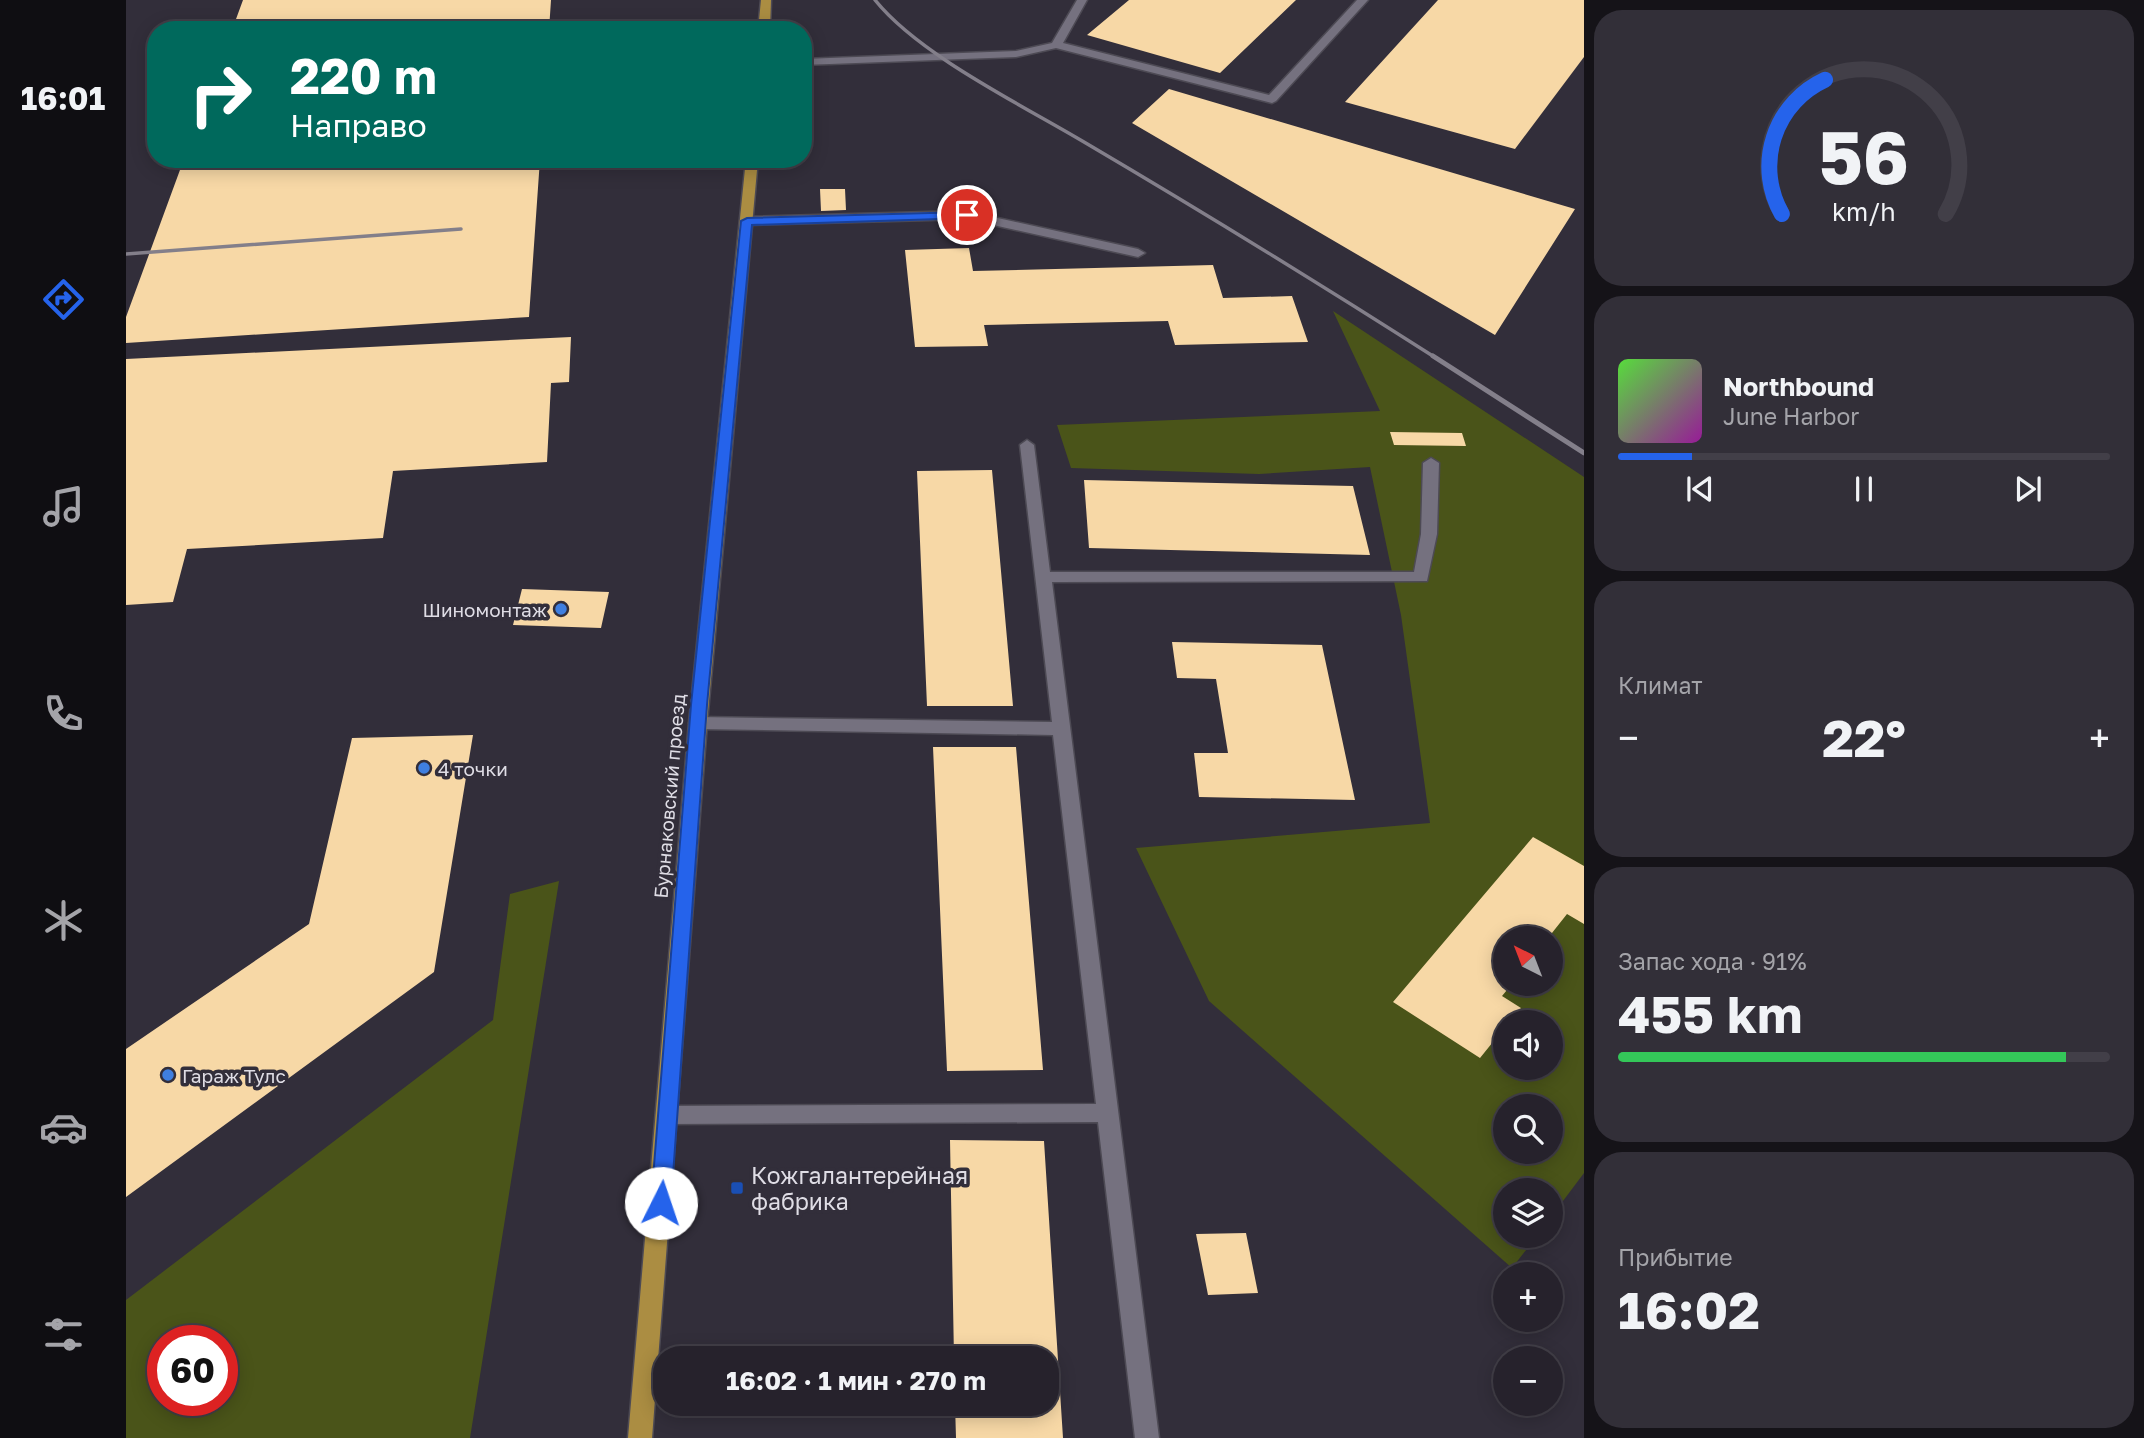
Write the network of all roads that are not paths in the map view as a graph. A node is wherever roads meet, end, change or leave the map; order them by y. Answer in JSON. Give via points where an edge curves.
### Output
{"nodes":[{"id":1,"x":766,"y":0,"type":"edge"},
{"id":2,"x":1082,"y":0,"type":"edge"},
{"id":3,"x":1363,"y":0,"type":"edge"},
{"id":4,"x":765,"y":21,"type":"edge"},
{"id":5,"x":1056,"y":45,"type":"junction"},
{"id":6,"x":812,"y":62,"type":"edge"},
{"id":7,"x":751,"y":168,"type":"edge"},
{"id":8,"x":747,"y":221,"type":"junction"},
{"id":9,"x":1138,"y":253,"type":"dead end"},
{"id":10,"x":1027,"y":445,"type":"dead end"},
{"id":11,"x":1431,"y":463,"type":"dead end"},
{"id":12,"x":1043,"y":577,"type":"junction"},
{"id":13,"x":698,"y":723,"type":"junction"},
{"id":14,"x":1061,"y":729,"type":"junction"},
{"id":15,"x":1107,"y":1113,"type":"junction"},
{"id":16,"x":667,"y":1115,"type":"junction"},
{"id":17,"x":640,"y":1438,"type":"edge"},
{"id":18,"x":1147,"y":1438,"type":"edge"}],
"edges":[{"from":1,"to":4,"type":"main road"},
{"from":2,"to":5,"type":"lane"},
{"from":3,"to":5,"type":"lane","via":[[1272,99]]},
{"from":5,"to":6,"type":"lane","via":[[1016,54]]},
{"from":7,"to":8,"type":"main road","name":"Бурнаковский проезд"},
{"from":8,"to":9,"type":"lane","via":[[967,215]]},
{"from":8,"to":13,"type":"main road","name":"Бурнаковский проезд"},
{"from":10,"to":12,"type":"lane"},
{"from":11,"to":12,"type":"lane","via":[[1429,534],[1421,578]]},
{"from":12,"to":14,"type":"lane"},
{"from":13,"to":14,"type":"lane"},
{"from":13,"to":16,"type":"main road","name":"Бурнаковский проезд"},
{"from":14,"to":15,"type":"lane"},
{"from":15,"to":16,"type":"lane"},
{"from":15,"to":18,"type":"lane"},
{"from":16,"to":17,"type":"main road","name":"Бурнаковский проезд"}]}
